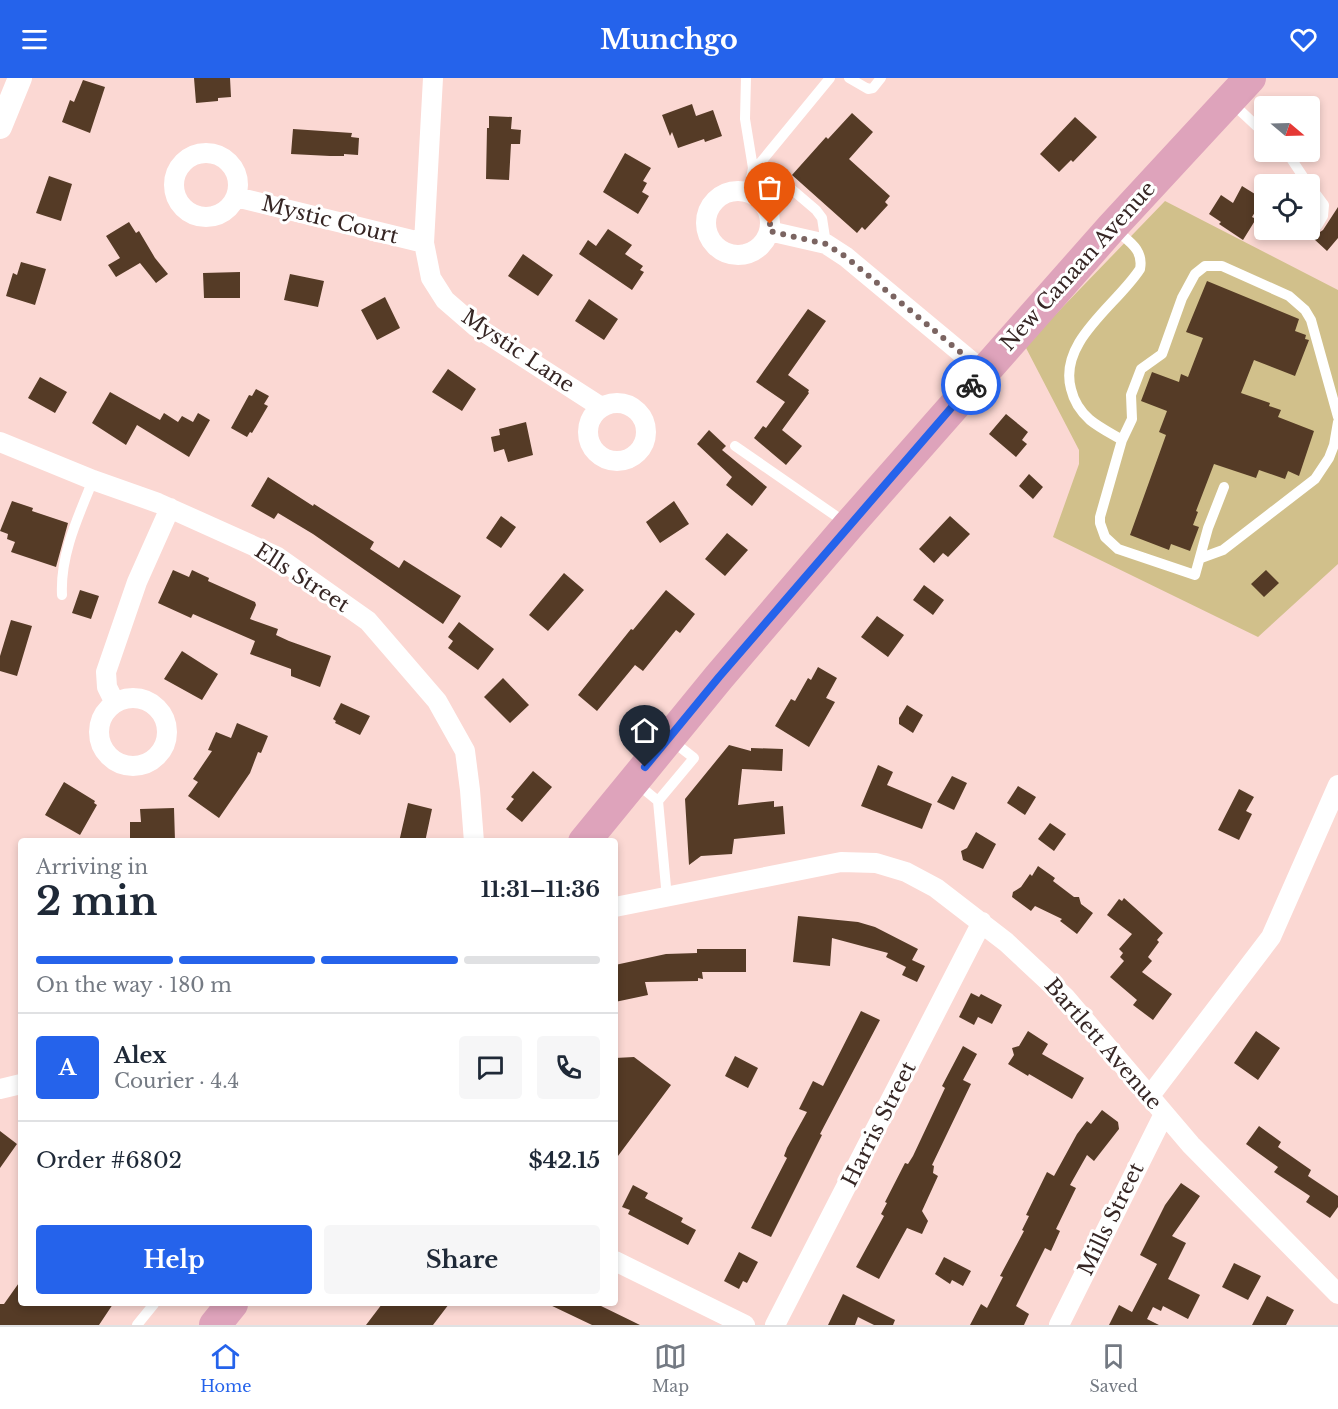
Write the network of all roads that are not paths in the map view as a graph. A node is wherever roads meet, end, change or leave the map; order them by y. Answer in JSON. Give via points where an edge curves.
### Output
{"nodes":[{"id":1,"x":20,"y":78,"type":"edge"},
{"id":2,"x":433,"y":78,"type":"edge"},
{"id":3,"x":746,"y":78,"type":"edge"},
{"id":4,"x":830,"y":78,"type":"edge"},
{"id":5,"x":849,"y":78,"type":"edge"},
{"id":6,"x":881,"y":78,"type":"edge"},
{"id":7,"x":1240,"y":89,"type":"edge"},
{"id":8,"x":2,"y":113,"type":"edge"},
{"id":9,"x":1254,"y":115,"type":"edge"},
{"id":10,"x":1292,"y":162,"type":"edge"},
{"id":11,"x":755,"y":168,"type":"junction"},
{"id":12,"x":1301,"y":174,"type":"edge"},
{"id":13,"x":748,"y":193,"type":"junction"},
{"id":14,"x":236,"y":197,"type":"dead end"},
{"id":15,"x":1320,"y":200,"type":"edge"},
{"id":16,"x":1320,"y":221,"type":"edge"},
{"id":17,"x":1112,"y":227,"type":"junction"},
{"id":18,"x":769,"y":231,"type":"junction"},
{"id":19,"x":424,"y":243,"type":"junction"},
{"id":20,"x":826,"y":244,"type":"junction"},
{"id":21,"x":983,"y":371,"type":"junction"},
{"id":22,"x":600,"y":407,"type":"dead end"},
{"id":23,"x":1338,"y":417,"type":"edge"},
{"id":24,"x":1338,"y":422,"type":"edge"},
{"id":25,"x":1122,"y":440,"type":"junction"},
{"id":26,"x":0,"y":442,"type":"edge"},
{"id":27,"x":735,"y":447,"type":"dead end"},
{"id":28,"x":93,"y":480,"type":"junction"},
{"id":29,"x":1224,"y":488,"type":"dead end"},
{"id":30,"x":170,"y":508,"type":"junction"},
{"id":31,"x":849,"y":525,"type":"junction"},
{"id":32,"x":1202,"y":558,"type":"junction"},
{"id":33,"x":62,"y":595,"type":"dead end"},
{"id":34,"x":115,"y":703,"type":"dead end"},
{"id":35,"x":669,"y":738,"type":"junction"},
{"id":36,"x":633,"y":781,"type":"junction"},
{"id":37,"x":1338,"y":785,"type":"edge"},
{"id":38,"x":658,"y":801,"type":"junction"},
{"id":39,"x":474,"y":838,"type":"edge"},
{"id":40,"x":587,"y":838,"type":"edge"},
{"id":41,"x":667,"y":898,"type":"junction"},
{"id":42,"x":618,"y":906,"type":"edge"},
{"id":43,"x":982,"y":922,"type":"junction"},
{"id":44,"x":18,"y":1084,"type":"edge"},
{"id":45,"x":0,"y":1089,"type":"edge"},
{"id":46,"x":1149,"y":1097,"type":"junction"},
{"id":47,"x":1164,"y":1114,"type":"junction"},
{"id":48,"x":618,"y":1262,"type":"edge"},
{"id":49,"x":1338,"y":1294,"type":"edge"},
{"id":50,"x":152,"y":1306,"type":"edge"},
{"id":51,"x":229,"y":1306,"type":"edge"},
{"id":52,"x":140,"y":1321,"type":"edge"},
{"id":53,"x":153,"y":1325,"type":"edge"},
{"id":54,"x":215,"y":1325,"type":"edge"},
{"id":55,"x":745,"y":1325,"type":"edge"},
{"id":56,"x":775,"y":1325,"type":"edge"},
{"id":57,"x":1059,"y":1325,"type":"edge"}],
"edges":[{"from":1,"to":8,"type":"street"},
{"from":2,"to":19,"type":"street","name":"Mystic Lane"},
{"from":3,"to":11,"type":"lane","via":[[745,119]]},
{"from":4,"to":11,"type":"lane"},
{"from":5,"to":6,"type":"lane","via":[[868,89]]},
{"from":7,"to":9,"type":"lane"},
{"from":7,"to":17,"type":"main road","name":"New Canaan Avenue"},
{"from":10,"to":12,"type":"lane"},
{"from":11,"to":13,"type":"lane"},
{"from":11,"to":20,"type":"lane","via":[[768,169],[816,210],[822,218]]},
{"from":13,"to":18,"type":"street","via":[[766,207]]},
{"from":13,"to":18,"type":"street","via":[[727,193],[714,203],[706,222],[711,239],[726,252],[742,255],[761,245]]},
{"from":14,"to":19,"type":"street","name":"Mystic Court"},
{"from":15,"to":16,"type":"lane","via":[[1324,205]]},
{"from":17,"to":21,"type":"main road","name":"New Canaan Avenue"},
{"from":17,"to":25,"type":"lane","via":[[1139,251],[1140,268],[1081,340],[1071,357],[1069,382],[1082,412]]},
{"from":18,"to":20,"type":"street"},
{"from":19,"to":22,"type":"street","name":"Mystic Lane","via":[[431,278],[445,300],[476,326]]},
{"from":20,"to":21,"type":"street"},
{"from":21,"to":31,"type":"main road","name":"New Canaan Avenue"},
{"from":23,"to":25,"type":"lane","via":[[1311,320],[1296,301],[1214,265],[1195,274],[1162,354],[1141,369],[1131,395],[1132,419]]},
{"from":24,"to":32,"type":"lane","via":[[1329,458],[1315,479],[1223,550]]},
{"from":25,"to":32,"type":"lane","via":[[1101,509],[1105,537],[1118,549],[1195,575]]},
{"from":26,"to":28,"type":"street","name":"Ells Street"},
{"from":27,"to":31,"type":"lane"},
{"from":28,"to":30,"type":"street","name":"Ells Street"},
{"from":28,"to":33,"type":"lane","via":[[65,556]]},
{"from":29,"to":32,"type":"lane","via":[[1208,528]]},
{"from":30,"to":34,"type":"street","via":[[137,582],[106,672],[107,687]]},
{"from":30,"to":39,"type":"street","name":"Ells Street","via":[[276,556],[368,621],[437,701],[465,751]]},
{"from":31,"to":35,"type":"main road","name":"New Canaan Avenue"},
{"from":35,"to":36,"type":"main road","name":"New Canaan Avenue"},
{"from":35,"to":38,"type":"lane","via":[[694,758]]},
{"from":36,"to":38,"type":"lane"},
{"from":36,"to":40,"type":"main road","name":"New Canaan Avenue"},
{"from":37,"to":46,"type":"street","via":[[1271,937]]},
{"from":38,"to":41,"type":"lane"},
{"from":41,"to":42,"type":"street","name":"Bartlett Avenue"},
{"from":41,"to":43,"type":"street","name":"Bartlett Avenue","via":[[841,862],[864,862],[895,867],[922,880]]},
{"from":43,"to":46,"type":"street","name":"Bartlett Avenue","via":[[1065,997]]},
{"from":43,"to":56,"type":"street","name":"Harris Street"},
{"from":44,"to":45,"type":"street"},
{"from":46,"to":47,"type":"street","name":"Bartlett Avenue"},
{"from":47,"to":49,"type":"street","name":"Bartlett Avenue"},
{"from":47,"to":57,"type":"street","name":"Mills Street"},
{"from":48,"to":55,"type":"street"},
{"from":50,"to":52,"type":"lane"},
{"from":51,"to":54,"type":"main road"},
{"from":52,"to":53,"type":"lane"}]}
